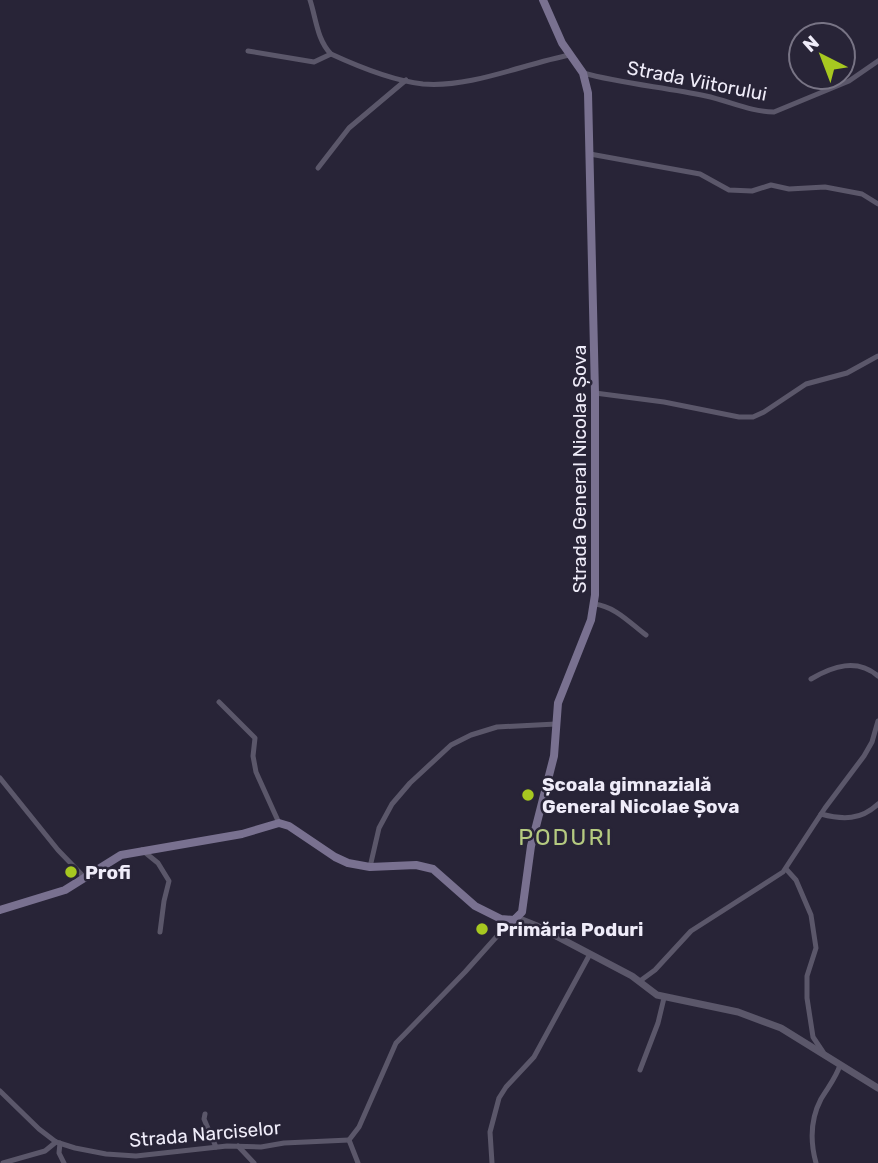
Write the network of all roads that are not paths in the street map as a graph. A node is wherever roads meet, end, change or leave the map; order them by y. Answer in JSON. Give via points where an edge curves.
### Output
{"nodes":[{"id":1,"x":310,"y":0,"type":"edge"},
{"id":2,"x":543,"y":0,"type":"edge"},
{"id":3,"x":248,"y":51,"type":"dead end"},
{"id":4,"x":331,"y":54,"type":"junction"},
{"id":5,"x":570,"y":55,"type":"junction"},
{"id":6,"x":878,"y":61,"type":"edge"},
{"id":7,"x":583,"y":73,"type":"junction"},
{"id":8,"x":405,"y":80,"type":"junction"},
{"id":9,"x":590,"y":154,"type":"junction"},
{"id":10,"x":318,"y":168,"type":"dead end"},
{"id":11,"x":878,"y":204,"type":"edge"},
{"id":12,"x":878,"y":356,"type":"edge"},
{"id":13,"x":595,"y":393,"type":"junction"},
{"id":14,"x":594,"y":604,"type":"junction"},
{"id":15,"x":646,"y":635,"type":"dead end"},
{"id":16,"x":878,"y":676,"type":"edge"},
{"id":17,"x":811,"y":679,"type":"dead end"},
{"id":18,"x":219,"y":702,"type":"dead end"},
{"id":19,"x":878,"y":721,"type":"edge"},
{"id":20,"x":556,"y":724,"type":"junction"},
{"id":21,"x":0,"y":778,"type":"edge"},
{"id":22,"x":878,"y":804,"type":"edge"},
{"id":23,"x":821,"y":814,"type":"junction"},
{"id":24,"x":279,"y":823,"type":"junction"},
{"id":25,"x":142,"y":850,"type":"junction"},
{"id":26,"x":370,"y":867,"type":"junction"},
{"id":27,"x":786,"y":869,"type":"junction"},
{"id":28,"x":85,"y":878,"type":"junction"},
{"id":29,"x":0,"y":910,"type":"edge"},
{"id":30,"x":517,"y":918,"type":"junction"},
{"id":31,"x":507,"y":920,"type":"junction"},
{"id":32,"x":160,"y":932,"type":"dead end"},
{"id":33,"x":590,"y":954,"type":"junction"},
{"id":34,"x":640,"y":981,"type":"junction"},
{"id":35,"x":664,"y":998,"type":"junction"},
{"id":36,"x":824,"y":1054,"type":"junction"},
{"id":37,"x":840,"y":1065,"type":"junction"},
{"id":38,"x":640,"y":1070,"type":"dead end"},
{"id":39,"x":878,"y":1088,"type":"edge"},
{"id":40,"x":0,"y":1091,"type":"edge"},
{"id":41,"x":205,"y":1114,"type":"dead end"},
{"id":42,"x":349,"y":1140,"type":"junction"},
{"id":43,"x":58,"y":1142,"type":"junction"},
{"id":44,"x":238,"y":1146,"type":"junction"},
{"id":45,"x":216,"y":1147,"type":"junction"},
{"id":46,"x":3,"y":1163,"type":"edge"},
{"id":47,"x":64,"y":1163,"type":"edge"},
{"id":48,"x":254,"y":1163,"type":"edge"},
{"id":49,"x":358,"y":1163,"type":"edge"},
{"id":50,"x":492,"y":1163,"type":"edge"},
{"id":51,"x":816,"y":1163,"type":"edge"}],
"edges":[{"from":1,"to":4,"type":"street","via":[[315,23]]},
{"from":2,"to":5,"type":"main road","name":"Strada General Nicolae Șova"},
{"from":3,"to":4,"type":"street","via":[[314,62]]},
{"from":4,"to":8,"type":"street"},
{"from":5,"to":7,"type":"main road","name":"Strada General Nicolae Șova"},
{"from":5,"to":8,"type":"street","via":[[481,78],[426,84]]},
{"from":6,"to":7,"type":"street","name":"Strada Viitorului","via":[[849,81],[774,112]]},
{"from":7,"to":9,"type":"main road","name":"Strada General Nicolae Șova"},
{"from":8,"to":10,"type":"street","via":[[349,128]]},
{"from":9,"to":11,"type":"street","via":[[694,173],[729,190],[752,191],[771,185],[825,187],[862,194]]},
{"from":9,"to":13,"type":"main road","name":"Strada General Nicolae Șova"},
{"from":12,"to":13,"type":"street","via":[[847,373],[806,384],[753,417]]},
{"from":13,"to":14,"type":"main road","name":"Strada General Nicolae Șova"},
{"from":14,"to":15,"type":"street","via":[[615,611]]},
{"from":14,"to":20,"type":"main road","name":"Strada General Nicolae Șova","via":[[559,699]]},
{"from":16,"to":17,"type":"street","via":[[860,665],[832,669]]},
{"from":18,"to":24,"type":"street","via":[[256,738],[256,772]]},
{"from":19,"to":23,"type":"street","via":[[864,756]]},
{"from":20,"to":26,"type":"street","via":[[497,727],[451,746],[392,804],[379,828]]},
{"from":20,"to":30,"type":"main road","name":"Strada General Nicolae Șova","via":[[554,756]]},
{"from":21,"to":28,"type":"street"},
{"from":22,"to":23,"type":"street","via":[[856,817]]},
{"from":23,"to":27,"type":"street"},
{"from":24,"to":25,"type":"main road","via":[[242,834]]},
{"from":24,"to":26,"type":"main road","via":[[342,860]]},
{"from":25,"to":28,"type":"main road","via":[[115,858]]},
{"from":25,"to":32,"type":"street","via":[[158,863],[169,881]]},
{"from":26,"to":31,"type":"main road","via":[[433,869],[475,906]]},
{"from":27,"to":34,"type":"street","via":[[691,931]]},
{"from":27,"to":36,"type":"street","via":[[796,880],[811,915],[816,948],[807,976],[807,998],[813,1037]]},
{"from":28,"to":29,"type":"main road","via":[[58,892]]},
{"from":30,"to":31,"type":"main road"},
{"from":30,"to":33,"type":"street"},
{"from":31,"to":42,"type":"street","via":[[465,972],[396,1043]]},
{"from":33,"to":34,"type":"street"},
{"from":33,"to":50,"type":"street","via":[[534,1057],[499,1098],[490,1132]]},
{"from":34,"to":35,"type":"street"},
{"from":35,"to":36,"type":"street","via":[[746,1015],[787,1031]]},
{"from":35,"to":38,"type":"street"},
{"from":36,"to":37,"type":"street"},
{"from":37,"to":39,"type":"street"},
{"from":37,"to":51,"type":"street","via":[[812,1127]]},
{"from":40,"to":43,"type":"street","name":"Strada Narciselor"},
{"from":41,"to":45,"type":"street"},
{"from":42,"to":44,"type":"street","name":"Strada Narciselor"},
{"from":42,"to":49,"type":"street"},
{"from":43,"to":45,"type":"street","name":"Strada Narciselor","via":[[123,1157]]},
{"from":43,"to":46,"type":"street","via":[[45,1151]]},
{"from":43,"to":47,"type":"street"},
{"from":44,"to":45,"type":"street","name":"Strada Narciselor"},
{"from":44,"to":48,"type":"street"}]}
